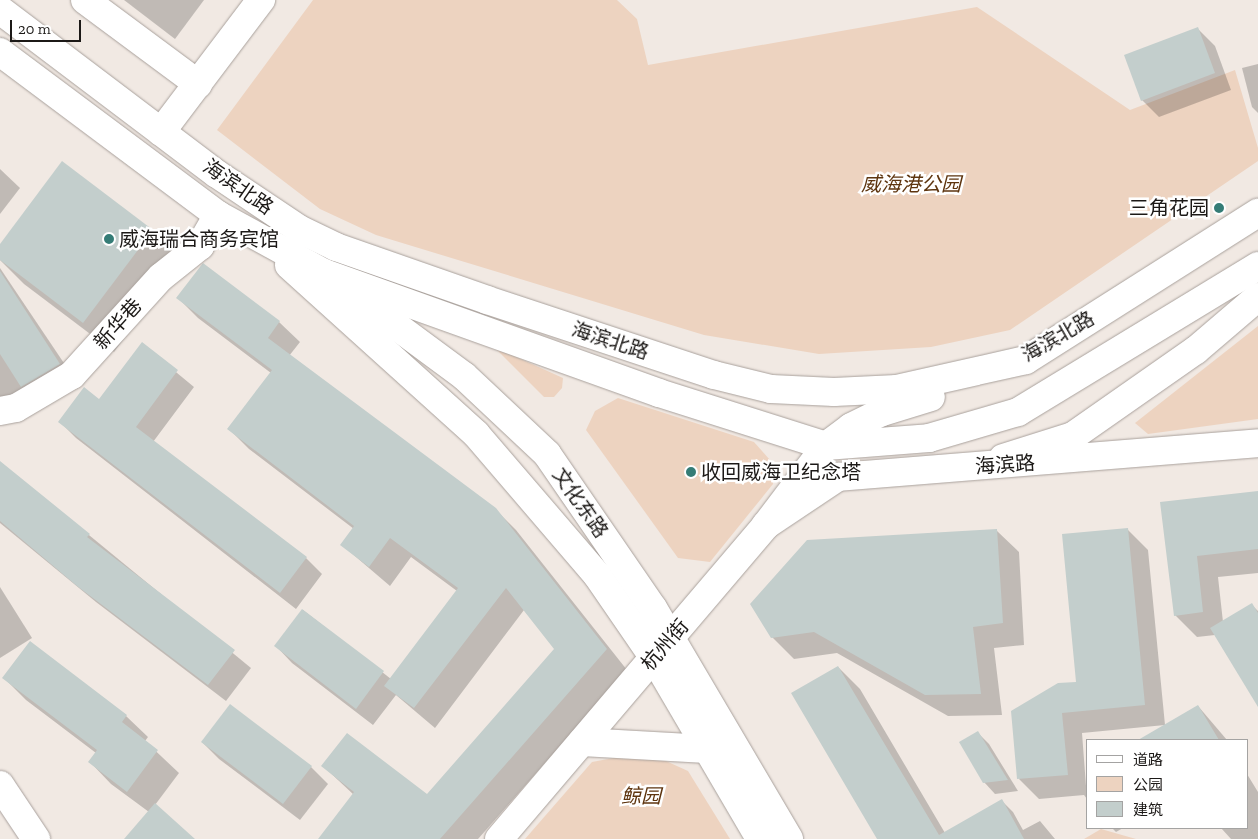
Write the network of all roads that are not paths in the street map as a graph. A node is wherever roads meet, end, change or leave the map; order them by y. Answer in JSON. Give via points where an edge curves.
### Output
{"nodes":[{"id":1,"x":85,"y":0,"type":"edge"},
{"id":2,"x":260,"y":0,"type":"edge"},
{"id":3,"x":0,"y":10,"type":"edge"},
{"id":4,"x":0,"y":52,"type":"edge"},
{"id":5,"x":198,"y":84,"type":"junction"},
{"id":6,"x":161,"y":132,"type":"junction"},
{"id":7,"x":231,"y":184,"type":"junction"},
{"id":8,"x":1258,"y":213,"type":"edge"},
{"id":9,"x":218,"y":215,"type":"junction"},
{"id":10,"x":299,"y":229,"type":"junction"},
{"id":11,"x":257,"y":236,"type":"junction"},
{"id":12,"x":1258,"y":266,"type":"edge"},
{"id":13,"x":324,"y":273,"type":"junction"},
{"id":14,"x":1258,"y":296,"type":"edge"},
{"id":15,"x":1026,"y":360,"type":"junction"},
{"id":16,"x":0,"y":411,"type":"edge"},
{"id":17,"x":1258,"y":443,"type":"edge"},
{"id":18,"x":826,"y":446,"type":"junction"},
{"id":19,"x":970,"y":467,"type":"junction"},
{"id":20,"x":766,"y":525,"type":"junction"},
{"id":21,"x":671,"y":638,"type":"junction"},
{"id":22,"x":654,"y":658,"type":"junction"},
{"id":23,"x":582,"y":742,"type":"junction"},
{"id":24,"x":707,"y":749,"type":"junction"},
{"id":25,"x":0,"y":786,"type":"edge"},
{"id":26,"x":36,"y":839,"type":"edge"},
{"id":27,"x":499,"y":839,"type":"edge"},
{"id":28,"x":760,"y":839,"type":"edge"},
{"id":29,"x":789,"y":839,"type":"edge"}],
"edges":[{"from":1,"to":5,"type":"main road"},
{"from":2,"to":5,"type":"main road"},
{"from":3,"to":6,"type":"main road","name":"海滨北路"},
{"from":4,"to":9,"type":"main road","name":"海滨北路"},
{"from":5,"to":6,"type":"main road"},
{"from":6,"to":7,"type":"main road","name":"海滨北路"},
{"from":7,"to":10,"type":"main road","name":"海滨北路"},
{"from":7,"to":11,"type":"main road"},
{"from":8,"to":15,"type":"main road","name":"海滨北路"},
{"from":9,"to":11,"type":"main road","name":"海滨北路"},
{"from":9,"to":16,"type":"main road","name":"新华巷","via":[[200,246],[160,277],[72,375],[16,408]]},
{"from":10,"to":13,"type":"main road","name":"文化东路"},
{"from":10,"to":15,"type":"main road","name":"海滨北路","via":[[336,247],[487,300],[714,375],[771,388],[834,392],[897,389]]},
{"from":11,"to":13,"type":"main road","name":"海滨北路"},
{"from":11,"to":22,"type":"main road","via":[[476,434],[597,575]]},
{"from":12,"to":18,"type":"main road","name":"海滨北路","via":[[1018,412],[928,438]]},
{"from":13,"to":18,"type":"main road","name":"海滨北路","via":[[659,393]]},
{"from":13,"to":21,"type":"main road","name":"文化东路","via":[[464,376],[546,454]]},
{"from":14,"to":19,"type":"main road","via":[[1196,350],[1073,436]]},
{"from":15,"to":18,"type":"main road","name":"杭州街","via":[[935,396],[882,412],[851,427]]},
{"from":17,"to":19,"type":"main road","name":"海滨路"},
{"from":18,"to":20,"type":"main road","name":"杭州街"},
{"from":19,"to":20,"type":"main road","name":"海滨路","via":[[838,477]]},
{"from":20,"to":21,"type":"main road","name":"杭州街"},
{"from":21,"to":22,"type":"main road","name":"杭州街"},
{"from":21,"to":29,"type":"main road","name":"文化东路"},
{"from":22,"to":23,"type":"main road","name":"杭州街"},
{"from":22,"to":24,"type":"main road"},
{"from":23,"to":24,"type":"main road"},
{"from":23,"to":27,"type":"main road","name":"杭州街"},
{"from":24,"to":28,"type":"main road"},
{"from":25,"to":26,"type":"main road"}]}
